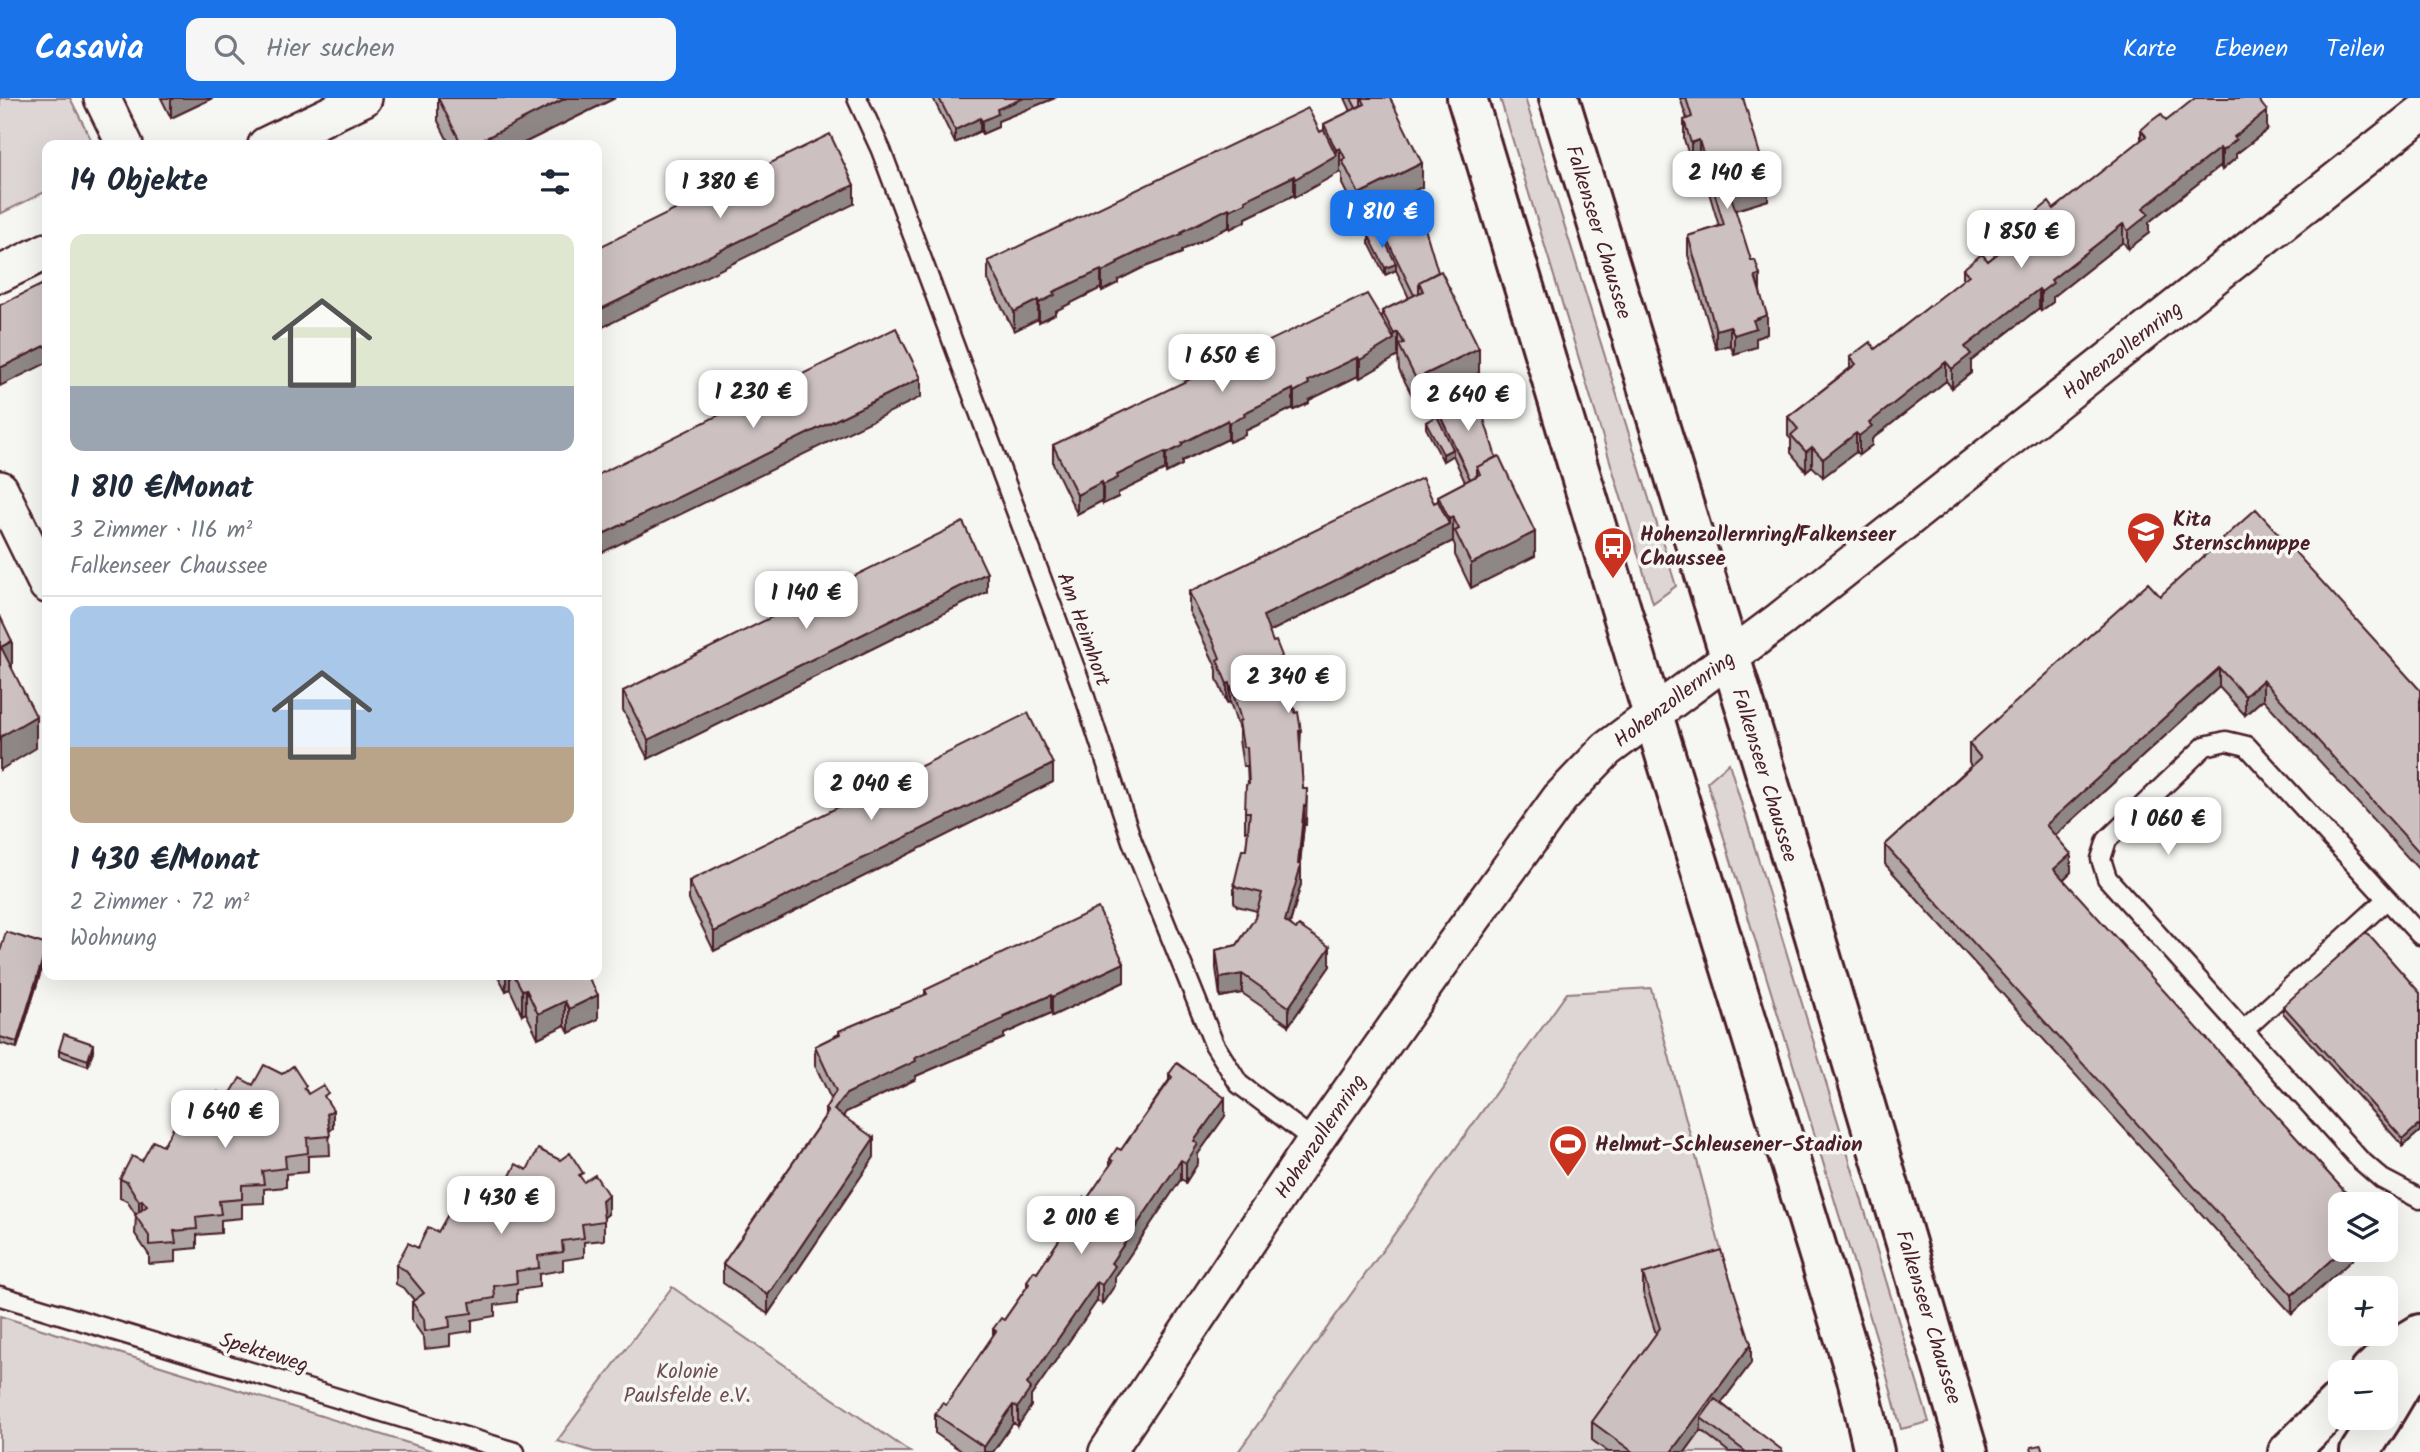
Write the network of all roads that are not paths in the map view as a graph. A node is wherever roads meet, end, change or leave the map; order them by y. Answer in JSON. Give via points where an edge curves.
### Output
{"nodes":[{"id":1,"x":102,"y":98,"type":"edge"},
{"id":2,"x":364,"y":98,"type":"edge"},
{"id":3,"x":858,"y":98,"type":"edge"},
{"id":4,"x":1467,"y":98,"type":"edge"},
{"id":5,"x":1559,"y":98,"type":"edge"},
{"id":6,"x":2411,"y":98,"type":"edge"},
{"id":7,"x":2420,"y":112,"type":"edge"},
{"id":8,"x":123,"y":140,"type":"edge"},
{"id":9,"x":276,"y":140,"type":"edge"},
{"id":10,"x":42,"y":253,"type":"edge"},
{"id":11,"x":0,"y":274,"type":"edge"},
{"id":12,"x":0,"y":489,"type":"edge"},
{"id":13,"x":42,"y":575,"type":"edge"},
{"id":14,"x":1729,"y":658,"type":"junction"},
{"id":15,"x":1653,"y":715,"type":"junction"},
{"id":16,"x":2387,"y":900,"type":"junction"},
{"id":17,"x":2420,"y":935,"type":"edge"},
{"id":18,"x":2245,"y":1029,"type":"junction"},
{"id":19,"x":1315,"y":1141,"type":"junction"},
{"id":20,"x":2420,"y":1199,"type":"edge"},
{"id":21,"x":0,"y":1296,"type":"edge"},
{"id":22,"x":2420,"y":1334,"type":"edge"},
{"id":23,"x":2420,"y":1353,"type":"edge"},
{"id":24,"x":2383,"y":1360,"type":"edge"},
{"id":25,"x":2398,"y":1390,"type":"edge"},
{"id":26,"x":2328,"y":1413,"type":"edge"},
{"id":27,"x":2374,"y":1430,"type":"edge"},
{"id":28,"x":515,"y":1452,"type":"edge"},
{"id":29,"x":1108,"y":1452,"type":"edge"},
{"id":30,"x":1874,"y":1452,"type":"edge"},
{"id":31,"x":1968,"y":1452,"type":"edge"},
{"id":32,"x":2288,"y":1452,"type":"edge"},
{"id":33,"x":2360,"y":1452,"type":"edge"}],
"edges":[{"from":1,"to":8,"type":"street"},
{"from":2,"to":9,"type":"street"},
{"from":3,"to":19,"type":"lane","name":"Am Heimhort","via":[[1079,679],[1132,841],[1214,1044],[1239,1084]]},
{"from":4,"to":15,"type":"main road"},
{"from":5,"to":14,"type":"main road","name":"Falkenseer Chaussee"},
{"from":6,"to":7,"type":"street"},
{"from":7,"to":14,"type":"street","name":"Hohenzollernring"},
{"from":10,"to":11,"type":"street"},
{"from":12,"to":13,"type":"street"},
{"from":14,"to":15,"type":"street","name":"Hohenzollernring"},
{"from":14,"to":31,"type":"main road","name":"Falkenseer Chaussee"},
{"from":15,"to":19,"type":"street","name":"Hohenzollernring","via":[[1607,749],[1560,798]]},
{"from":15,"to":30,"type":"main road","via":[[1858,1382]]},
{"from":16,"to":17,"type":"lane"},
{"from":16,"to":18,"type":"lane"},
{"from":16,"to":18,"type":"lane","via":[[2247,746],[2226,741],[2205,746],[2107,840],[2101,859],[2107,878]]},
{"from":18,"to":20,"type":"lane","via":[[2359,1159],[2382,1179]]},
{"from":19,"to":29,"type":"street","name":"Hohenzollernring"},
{"from":21,"to":28,"type":"lane","name":"Spekteweg"},
{"from":22,"to":24,"type":"main road"},
{"from":23,"to":25,"type":"main road"},
{"from":26,"to":32,"type":"main road"},
{"from":27,"to":33,"type":"main road"}]}
